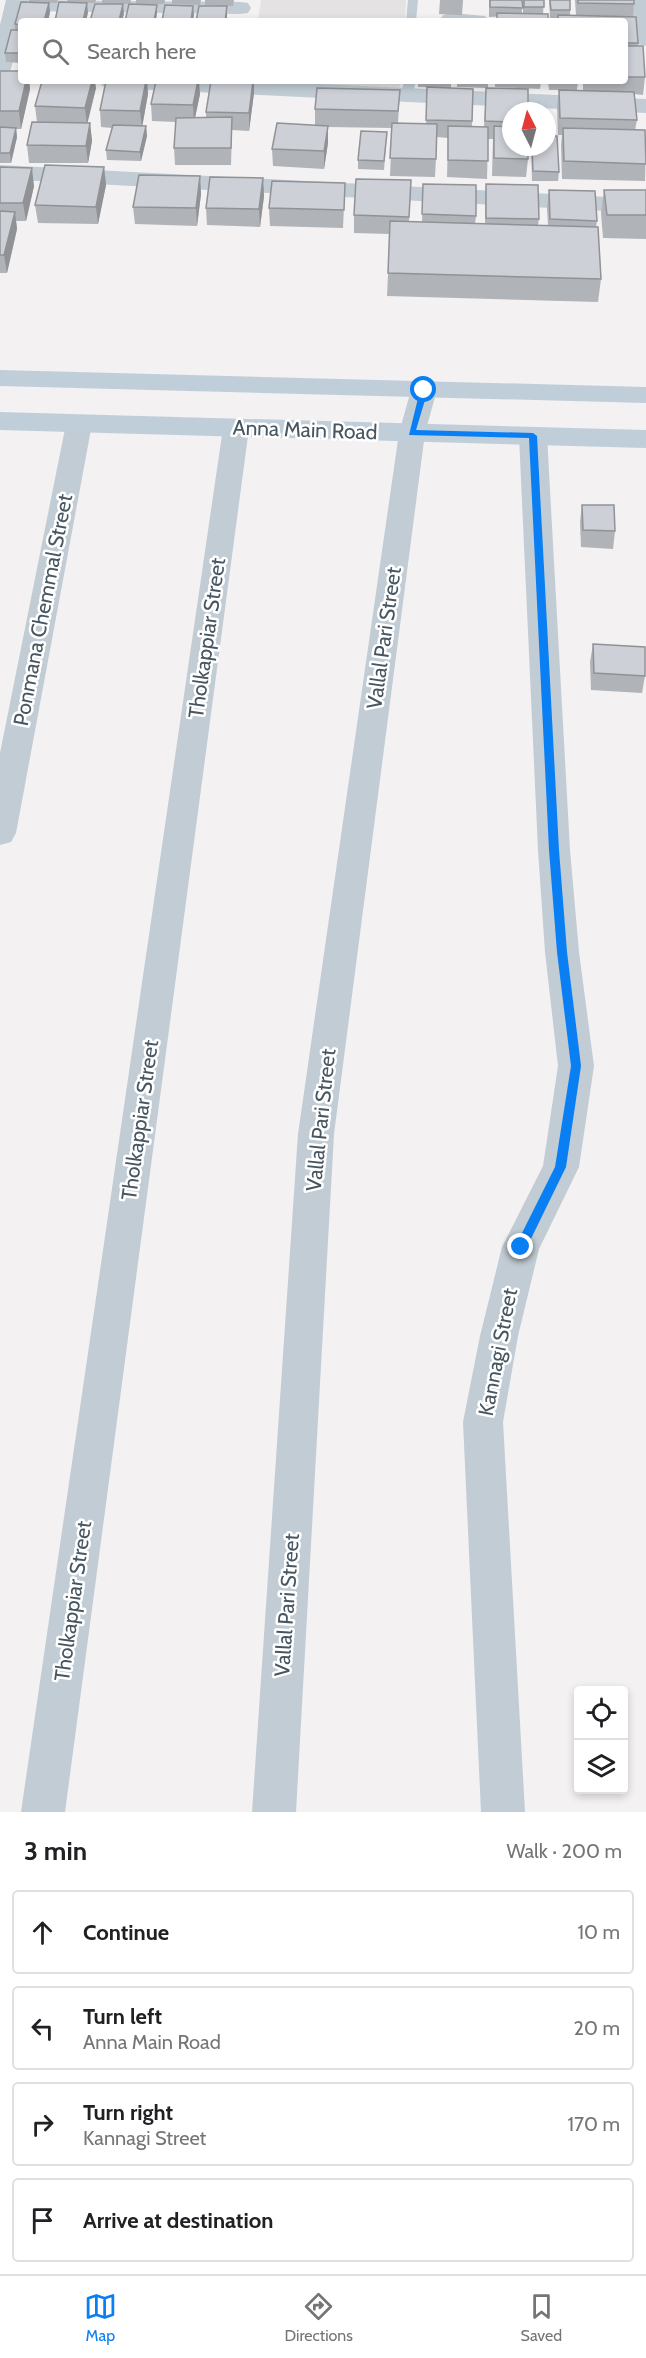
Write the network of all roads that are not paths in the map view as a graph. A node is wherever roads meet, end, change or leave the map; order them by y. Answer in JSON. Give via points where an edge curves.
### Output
{"nodes":[{"id":1,"x":413,"y":0,"type":"edge"},
{"id":2,"x":642,"y":0,"type":"edge"},
{"id":3,"x":17,"y":2,"type":"edge"},
{"id":4,"x":240,"y":8,"type":"dead end"},
{"id":5,"x":411,"y":18,"type":"edge"},
{"id":6,"x":638,"y":29,"type":"edge"},
{"id":7,"x":0,"y":69,"type":"edge"},
{"id":8,"x":0,"y":75,"type":"edge"},
{"id":9,"x":18,"y":76,"type":"edge"},
{"id":10,"x":222,"y":84,"type":"edge"},
{"id":11,"x":408,"y":89,"type":"edge"},
{"id":12,"x":646,"y":106,"type":"edge"},
{"id":13,"x":0,"y":172,"type":"edge"},
{"id":14,"x":646,"y":206,"type":"edge"},
{"id":15,"x":0,"y":378,"type":"edge"},
{"id":16,"x":424,"y":390,"type":"junction"},
{"id":17,"x":646,"y":396,"type":"edge"},
{"id":18,"x":0,"y":421,"type":"edge"},
{"id":19,"x":79,"y":424,"type":"junction"},
{"id":20,"x":236,"y":428,"type":"junction"},
{"id":21,"x":412,"y":433,"type":"junction"},
{"id":22,"x":533,"y":436,"type":"junction"},
{"id":23,"x":646,"y":439,"type":"edge"},
{"id":24,"x":0,"y":832,"type":"edge"},
{"id":25,"x":43,"y":1812,"type":"edge"},
{"id":26,"x":274,"y":1812,"type":"edge"},
{"id":27,"x":503,"y":1812,"type":"edge"}],
"edges":[{"from":1,"to":5,"type":"lane"},
{"from":2,"to":6,"type":"street"},
{"from":3,"to":4,"type":"street"},
{"from":3,"to":7,"type":"street"},
{"from":8,"to":9,"type":"street"},
{"from":10,"to":11,"type":"street"},
{"from":11,"to":12,"type":"street"},
{"from":13,"to":14,"type":"street"},
{"from":15,"to":16,"type":"main road","name":"Anna Main Road"},
{"from":16,"to":17,"type":"main road","name":"Anna Main Road"},
{"from":16,"to":21,"type":"street","name":"Vallal Pari Street"},
{"from":18,"to":19,"type":"main road","name":"Anna Main Road"},
{"from":19,"to":20,"type":"main road","name":"Anna Main Road"},
{"from":19,"to":24,"type":"street","name":"Ponmana Chemmal Street"},
{"from":20,"to":21,"type":"main road","name":"Anna Main Road"},
{"from":20,"to":25,"type":"street","name":"Tholkappiar Street"},
{"from":21,"to":22,"type":"main road","name":"Anna Main Road"},
{"from":21,"to":26,"type":"street","name":"Vallal Pari Street","via":[[316,1134]]},
{"from":22,"to":23,"type":"main road","name":"Anna Main Road"},
{"from":22,"to":27,"type":"street","name":"Kannagi Street","via":[[554,850],[576,1066],[561,1167],[521,1247],[483,1422]]}]}
